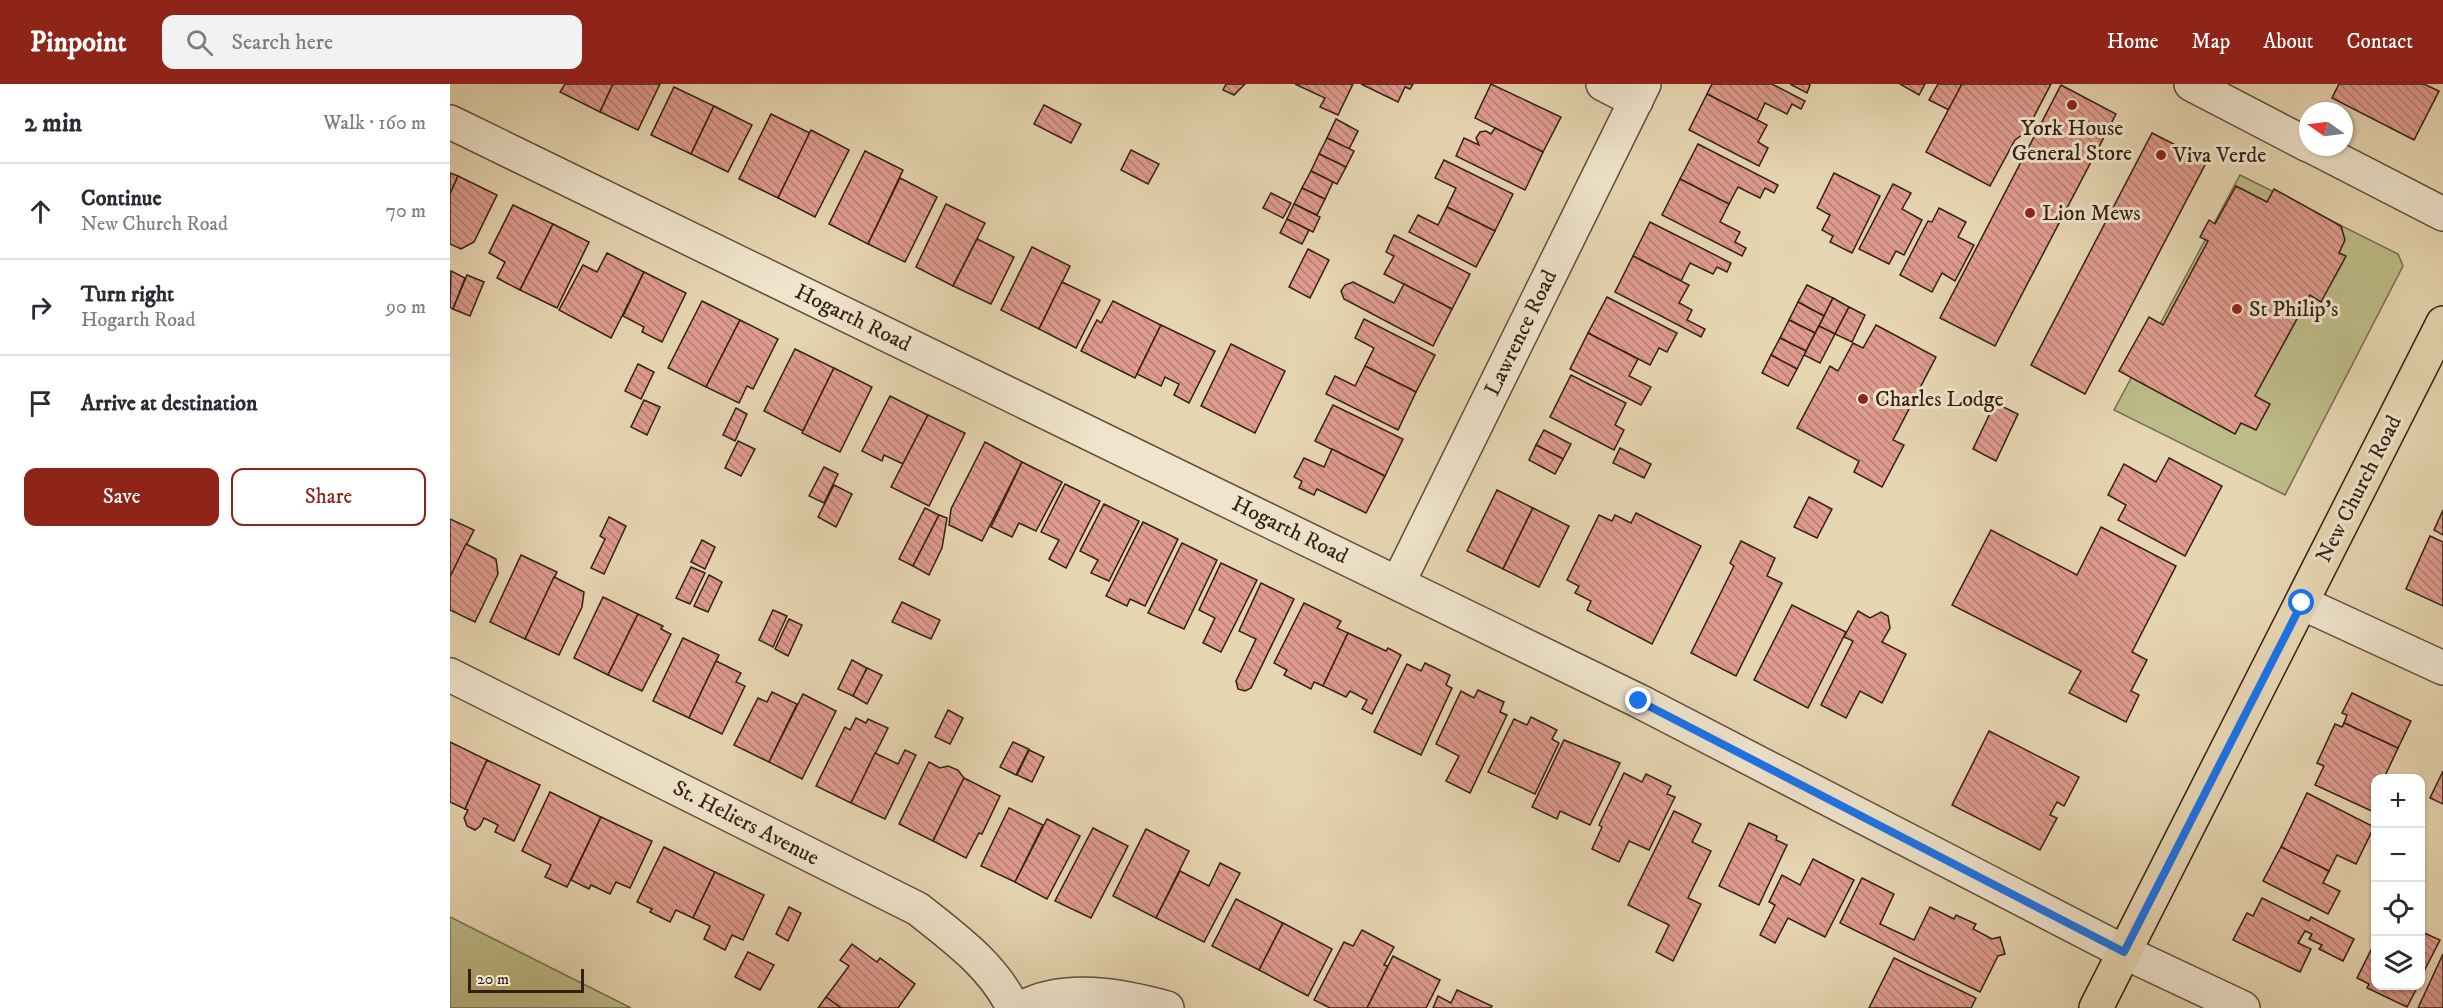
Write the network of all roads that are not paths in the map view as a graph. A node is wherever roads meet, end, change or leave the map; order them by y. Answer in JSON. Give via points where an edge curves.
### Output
{"nodes":[{"id":1,"x":1603,"y":84,"type":"edge"},
{"id":2,"x":2191,"y":84,"type":"edge"},
{"id":3,"x":1640,"y":92,"type":"edge"},
{"id":4,"x":450,"y":122,"type":"edge"},
{"id":5,"x":2299,"y":139,"type":"edge"},
{"id":6,"x":2330,"y":156,"type":"edge"},
{"id":7,"x":2443,"y":214,"type":"edge"},
{"id":8,"x":2443,"y":323,"type":"edge"},
{"id":9,"x":1398,"y":583,"type":"junction"},
{"id":10,"x":2302,"y":603,"type":"junction"},
{"id":11,"x":2443,"y":668,"type":"edge"},
{"id":12,"x":450,"y":675,"type":"edge"},
{"id":13,"x":2124,"y":952,"type":"junction"},
{"id":14,"x":1013,"y":1008,"type":"edge"},
{"id":15,"x":1022,"y":1008,"type":"edge"},
{"id":16,"x":1167,"y":1008,"type":"edge"},
{"id":17,"x":2096,"y":1008,"type":"edge"},
{"id":18,"x":2243,"y":1008,"type":"edge"}],
"edges":[{"from":1,"to":3,"type":"street"},
{"from":2,"to":5,"type":"street"},
{"from":3,"to":9,"type":"street","name":"Lawrence Road"},
{"from":4,"to":9,"type":"street","name":"Hogarth Road"},
{"from":6,"to":7,"type":"street"},
{"from":8,"to":10,"type":"main road","name":"New Church Road"},
{"from":9,"to":13,"type":"street","name":"Hogarth Road","via":[[1639,701]]},
{"from":10,"to":11,"type":"street"},
{"from":10,"to":13,"type":"main road","name":"New Church Road"},
{"from":12,"to":14,"type":"street","name":"St. Heliers Avenue","via":[[918,909],[989,971],[1003,986]]},
{"from":13,"to":17,"type":"main road","name":"New Church Road"},
{"from":13,"to":18,"type":"street","name":"Hogarth Road"},
{"from":15,"to":16,"type":"street","via":[[1037,1000],[1068,995]]}]}
